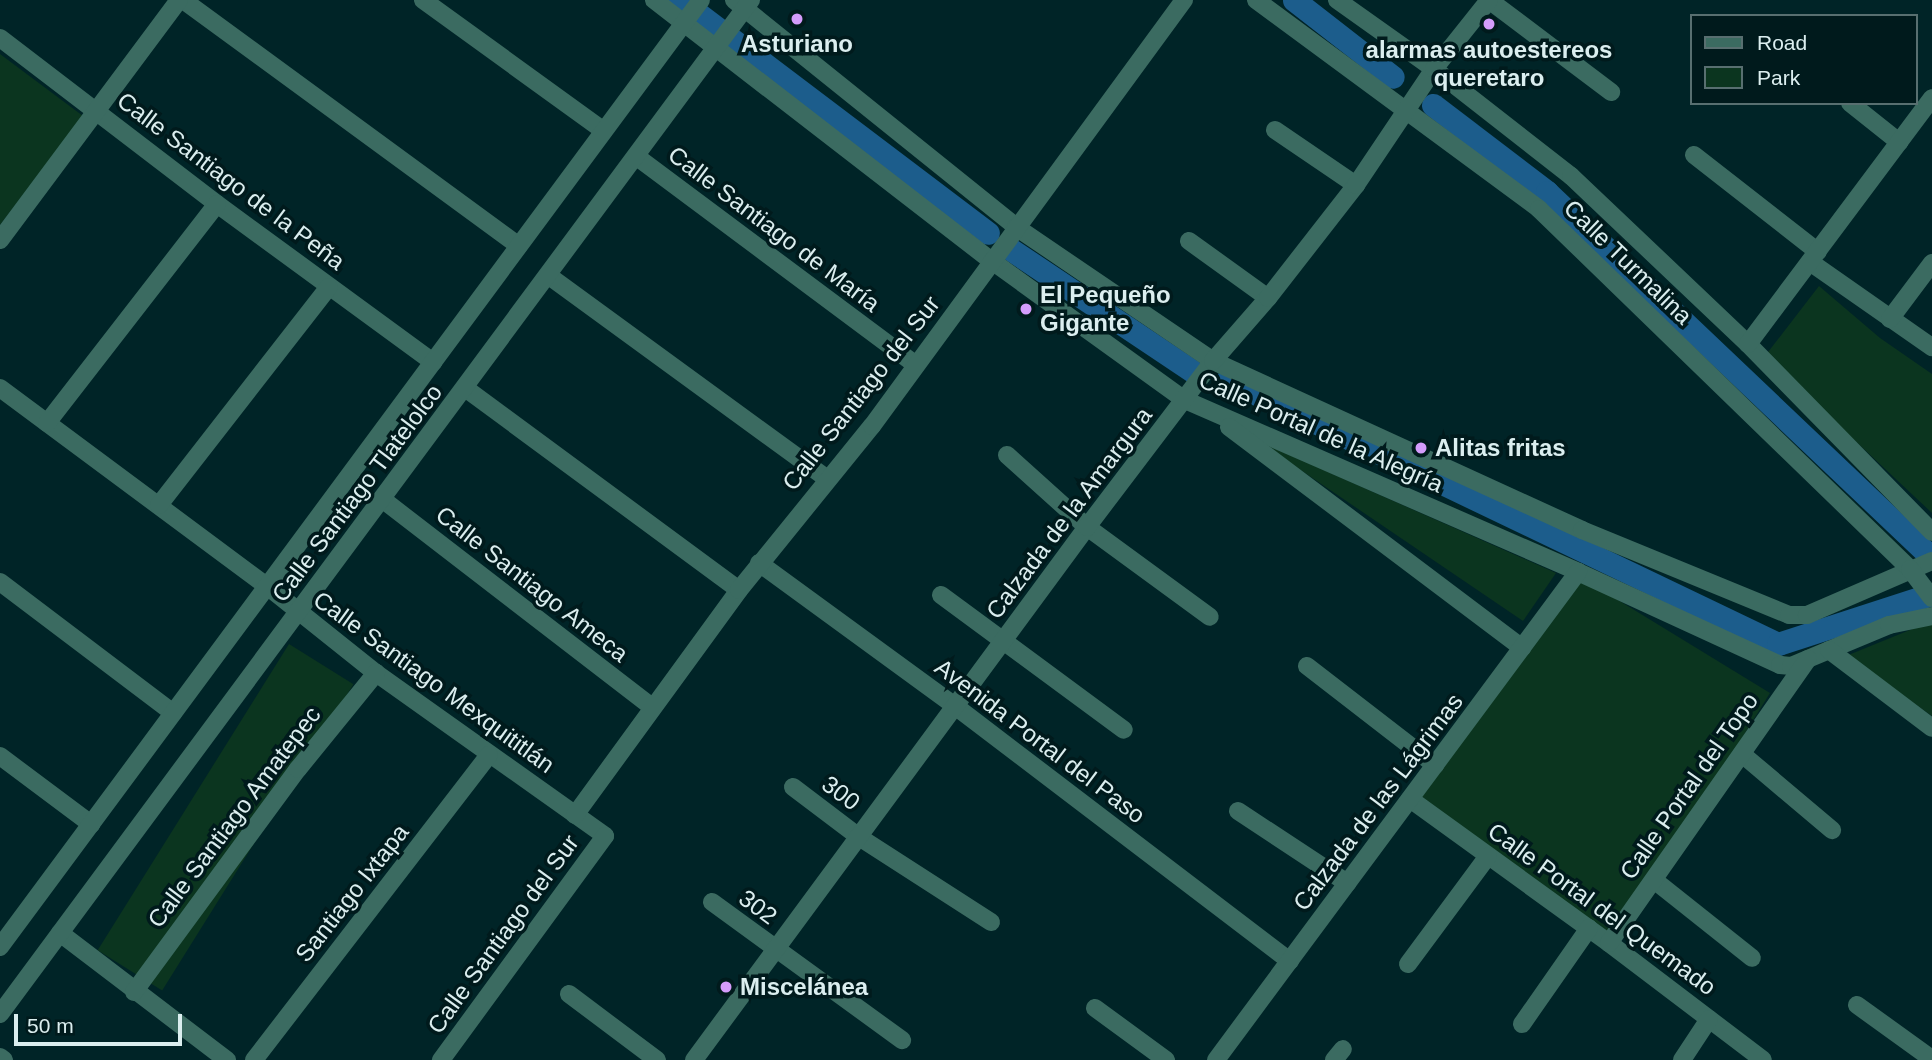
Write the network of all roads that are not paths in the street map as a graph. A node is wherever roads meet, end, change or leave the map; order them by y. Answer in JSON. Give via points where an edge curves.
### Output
{"nodes":[{"id":1,"x":181,"y":0,"type":"edge"},
{"id":2,"x":423,"y":0,"type":"edge"},
{"id":3,"x":654,"y":0,"type":"edge"},
{"id":4,"x":701,"y":0,"type":"edge"},
{"id":5,"x":1184,"y":0,"type":"edge"},
{"id":6,"x":1256,"y":0,"type":"edge"},
{"id":7,"x":1337,"y":0,"type":"edge"},
{"id":8,"x":1489,"y":0,"type":"edge"},
{"id":9,"x":744,"y":2,"type":"edge"},
{"id":10,"x":684,"y":23,"type":"junction"},
{"id":11,"x":0,"y":38,"type":"edge"},
{"id":12,"x":719,"y":48,"type":"junction"},
{"id":13,"x":1434,"y":69,"type":"junction"},
{"id":14,"x":1611,"y":92,"type":"dead end"},
{"id":15,"x":1932,"y":98,"type":"edge"},
{"id":16,"x":1853,"y":105,"type":"edge"},
{"id":17,"x":95,"y":108,"type":"junction"},
{"id":18,"x":1408,"y":109,"type":"junction"},
{"id":19,"x":1275,"y":130,"type":"dead end"},
{"id":20,"x":604,"y":131,"type":"junction"},
{"id":21,"x":1899,"y":142,"type":"junction"},
{"id":22,"x":1694,"y":155,"type":"dead end"},
{"id":23,"x":637,"y":157,"type":"junction"},
{"id":24,"x":1356,"y":185,"type":"junction"},
{"id":25,"x":218,"y":204,"type":"junction"},
{"id":26,"x":1016,"y":227,"type":"junction"},
{"id":27,"x":0,"y":240,"type":"edge"},
{"id":28,"x":1189,"y":241,"type":"dead end"},
{"id":29,"x":519,"y":246,"type":"junction"},
{"id":30,"x":1814,"y":257,"type":"junction"},
{"id":31,"x":992,"y":261,"type":"junction"},
{"id":32,"x":1932,"y":263,"type":"edge"},
{"id":33,"x":549,"y":276,"type":"junction"},
{"id":34,"x":329,"y":287,"type":"junction"},
{"id":35,"x":1268,"y":298,"type":"junction"},
{"id":36,"x":1890,"y":319,"type":"junction"},
{"id":37,"x":1748,"y":344,"type":"junction"},
{"id":38,"x":1932,"y":347,"type":"edge"},
{"id":39,"x":1213,"y":361,"type":"junction"},
{"id":40,"x":433,"y":362,"type":"junction"},
{"id":41,"x":916,"y":365,"type":"junction"},
{"id":42,"x":0,"y":388,"type":"edge"},
{"id":43,"x":465,"y":388,"type":"junction"},
{"id":44,"x":1185,"y":400,"type":"junction"},
{"id":45,"x":1204,"y":408,"type":"junction"},
{"id":46,"x":47,"y":423,"type":"junction"},
{"id":47,"x":1007,"y":455,"type":"dead end"},
{"id":48,"x":826,"y":478,"type":"junction"},
{"id":49,"x":382,"y":499,"type":"junction"},
{"id":50,"x":159,"y":505,"type":"junction"},
{"id":51,"x":1087,"y":527,"type":"junction"},
{"id":52,"x":1932,"y":532,"type":"edge"},
{"id":53,"x":1932,"y":561,"type":"edge"},
{"id":54,"x":759,"y":563,"type":"junction"},
{"id":55,"x":1910,"y":569,"type":"junction"},
{"id":56,"x":1578,"y":572,"type":"junction"},
{"id":57,"x":0,"y":582,"type":"edge"},
{"id":58,"x":267,"y":586,"type":"junction"},
{"id":59,"x":739,"y":590,"type":"junction"},
{"id":60,"x":941,"y":595,"type":"dead end"},
{"id":61,"x":1932,"y":598,"type":"edge"},
{"id":62,"x":299,"y":612,"type":"junction"},
{"id":63,"x":1932,"y":616,"type":"edge"},
{"id":64,"x":1210,"y":617,"type":"dead end"},
{"id":65,"x":1004,"y":640,"type":"junction"},
{"id":66,"x":1522,"y":648,"type":"junction"},
{"id":67,"x":1829,"y":650,"type":"junction"},
{"id":68,"x":1808,"y":658,"type":"junction"},
{"id":69,"x":1307,"y":666,"type":"dead end"},
{"id":70,"x":376,"y":673,"type":"junction"},
{"id":71,"x":955,"y":706,"type":"junction"},
{"id":72,"x":652,"y":707,"type":"junction"},
{"id":73,"x":173,"y":713,"type":"junction"},
{"id":74,"x":1932,"y":728,"type":"edge"},
{"id":75,"x":1124,"y":730,"type":"dead end"},
{"id":76,"x":1742,"y":754,"type":"junction"},
{"id":77,"x":489,"y":755,"type":"junction"},
{"id":78,"x":0,"y":756,"type":"edge"},
{"id":79,"x":1435,"y":765,"type":"junction"},
{"id":80,"x":793,"y":787,"type":"dead end"},
{"id":81,"x":1410,"y":799,"type":"junction"},
{"id":82,"x":1238,"y":811,"type":"dead end"},
{"id":83,"x":575,"y":816,"type":"junction"},
{"id":84,"x":91,"y":824,"type":"junction"},
{"id":85,"x":1832,"y":830,"type":"dead end"},
{"id":86,"x":605,"y":836,"type":"joint"},
{"id":87,"x":859,"y":837,"type":"junction"},
{"id":88,"x":1488,"y":856,"type":"junction"},
{"id":89,"x":1654,"y":880,"type":"junction"},
{"id":90,"x":1347,"y":883,"type":"junction"},
{"id":91,"x":712,"y":902,"type":"dead end"},
{"id":92,"x":991,"y":922,"type":"dead end"},
{"id":93,"x":1589,"y":928,"type":"junction"},
{"id":94,"x":60,"y":933,"type":"junction"},
{"id":95,"x":3,"y":938,"type":"edge"},
{"id":96,"x":1609,"y":943,"type":"junction"},
{"id":97,"x":775,"y":951,"type":"junction"},
{"id":98,"x":1752,"y":958,"type":"dead end"},
{"id":99,"x":1290,"y":961,"type":"junction"},
{"id":100,"x":1408,"y":964,"type":"dead end"},
{"id":101,"x":134,"y":992,"type":"junction"},
{"id":102,"x":569,"y":994,"type":"dead end"},
{"id":103,"x":1857,"y":1005,"type":"dead end"},
{"id":104,"x":1095,"y":1008,"type":"dead end"},
{"id":105,"x":0,"y":1014,"type":"edge"},
{"id":106,"x":1709,"y":1019,"type":"junction"},
{"id":107,"x":1522,"y":1024,"type":"dead end"},
{"id":108,"x":902,"y":1040,"type":"dead end"},
{"id":109,"x":1932,"y":1059,"type":"edge"},
{"id":110,"x":227,"y":1060,"type":"edge"},
{"id":111,"x":254,"y":1060,"type":"edge"},
{"id":112,"x":441,"y":1060,"type":"edge"},
{"id":113,"x":657,"y":1060,"type":"edge"},
{"id":114,"x":694,"y":1060,"type":"edge"},
{"id":115,"x":1166,"y":1060,"type":"edge"},
{"id":116,"x":1216,"y":1060,"type":"edge"},
{"id":117,"x":1682,"y":1060,"type":"edge"},
{"id":118,"x":1763,"y":1060,"type":"edge"}],
"edges":[{"from":1,"to":17,"type":"street"},
{"from":1,"to":29,"type":"street"},
{"from":2,"to":20,"type":"street"},
{"from":3,"to":10,"type":"street","name":"Calle Portal de la Alegría"},
{"from":4,"to":10,"type":"street","name":"Calle Santiago Tlatelolco"},
{"from":5,"to":26,"type":"street","name":"Calle Santiago del Sur"},
{"from":6,"to":18,"type":"street","name":"Calle Turmalina"},
{"from":7,"to":13,"type":"street","name":"Calle Turmalina"},
{"from":8,"to":13,"type":"street","name":"Calzada de la Amargura"},
{"from":8,"to":14,"type":"street"},
{"from":9,"to":12,"type":"street","name":"Calle Santiago Tlatelolco"},
{"from":9,"to":26,"type":"street","name":"Calle Portal de la Alegría"},
{"from":10,"to":12,"type":"street","name":"Calle Portal de la Alegría"},
{"from":10,"to":20,"type":"street","name":"Calle Santiago Tlatelolco"},
{"from":11,"to":17,"type":"street","name":"Calle Santiago de la Peña"},
{"from":12,"to":23,"type":"street","name":"Calle Santiago Tlatelolco"},
{"from":12,"to":31,"type":"street","name":"Calle Portal de la Alegría"},
{"from":13,"to":18,"type":"street","name":"Calzada de la Amargura"},
{"from":13,"to":37,"type":"street","name":"Calle Turmalina","via":[[1571,176]]},
{"from":15,"to":21,"type":"street"},
{"from":16,"to":21,"type":"street"},
{"from":17,"to":25,"type":"street","name":"Calle Santiago de la Peña"},
{"from":17,"to":27,"type":"street"},
{"from":18,"to":24,"type":"street","name":"Calzada de la Amargura"},
{"from":18,"to":55,"type":"street","name":"Calle Turmalina","via":[[1539,209]]},
{"from":19,"to":24,"type":"street"},
{"from":20,"to":29,"type":"street","name":"Calle Santiago Tlatelolco"},
{"from":21,"to":30,"type":"street"},
{"from":22,"to":30,"type":"street"},
{"from":23,"to":33,"type":"street","name":"Calle Santiago Tlatelolco"},
{"from":23,"to":41,"type":"street","name":"Calle Santiago de María"},
{"from":24,"to":35,"type":"street","name":"Calzada de la Amargura"},
{"from":25,"to":34,"type":"street","name":"Calle Santiago de la Peña"},
{"from":25,"to":46,"type":"street"},
{"from":26,"to":31,"type":"street","name":"Calle Santiago del Sur"},
{"from":26,"to":39,"type":"street","name":"Calle Portal de la Alegría"},
{"from":28,"to":35,"type":"street"},
{"from":29,"to":40,"type":"street","name":"Calle Santiago Tlatelolco"},
{"from":30,"to":36,"type":"street"},
{"from":30,"to":37,"type":"street"},
{"from":31,"to":41,"type":"street","name":"Calle Santiago del Sur"},
{"from":31,"to":44,"type":"street","name":"Calle Portal de la Alegría"},
{"from":32,"to":36,"type":"street"},
{"from":33,"to":43,"type":"street","name":"Calle Santiago Tlatelolco"},
{"from":33,"to":48,"type":"street"},
{"from":34,"to":40,"type":"street","name":"Calle Santiago de la Peña"},
{"from":34,"to":50,"type":"street"},
{"from":35,"to":39,"type":"street","name":"Calzada de la Amargura"},
{"from":36,"to":38,"type":"street"},
{"from":37,"to":52,"type":"street","name":"Calle Turmalina"},
{"from":39,"to":44,"type":"street","name":"Calzada de la Amargura"},
{"from":39,"to":55,"type":"street","name":"Calle Portal de la Alegría","via":[[1582,530],[1789,615],[1807,615]]},
{"from":40,"to":58,"type":"street","name":"Calle Santiago Tlatelolco"},
{"from":41,"to":48,"type":"street","name":"Calle Santiago del Sur","via":[[872,426]]},
{"from":42,"to":46,"type":"street","name":"Calle Santiago Mexquititlán"},
{"from":43,"to":49,"type":"street","name":"Calle Santiago Tlatelolco"},
{"from":43,"to":59,"type":"street"},
{"from":44,"to":45,"type":"street","name":"Calle Portal de la Alegría"},
{"from":44,"to":51,"type":"street","name":"Calzada de la Amargura"},
{"from":45,"to":56,"type":"street","name":"Calle Portal de la Alegría"},
{"from":45,"to":66,"type":"street"},
{"from":46,"to":50,"type":"street","name":"Calle Santiago Mexquititlán"},
{"from":47,"to":51,"type":"street"},
{"from":48,"to":54,"type":"street","name":"Calle Santiago del Sur"},
{"from":49,"to":62,"type":"street","name":"Calle Santiago Tlatelolco"},
{"from":49,"to":72,"type":"street","name":"Calle Santiago Ameca"},
{"from":50,"to":58,"type":"street","name":"Calle Santiago Mexquititlán"},
{"from":51,"to":64,"type":"street"},
{"from":51,"to":65,"type":"street","name":"Calzada de la Amargura"},
{"from":53,"to":55,"type":"street","name":"Calle Portal de la Alegría"},
{"from":54,"to":59,"type":"street","name":"Calle Santiago del Sur"},
{"from":54,"to":71,"type":"street","name":"Avenida Portal del Paso"},
{"from":55,"to":61,"type":"street","name":"Calle Turmalina"},
{"from":56,"to":66,"type":"street","name":"Calzada de las Lágrimas"},
{"from":56,"to":68,"type":"street","name":"Calle Portal de la Alegría","via":[[1766,660],[1791,666]]},
{"from":57,"to":73,"type":"street"},
{"from":58,"to":62,"type":"street","name":"Calle Santiago Mexquititlán"},
{"from":58,"to":73,"type":"street","name":"Calle Santiago Tlatelolco"},
{"from":59,"to":72,"type":"street","name":"Calle Santiago del Sur"},
{"from":60,"to":65,"type":"street"},
{"from":62,"to":70,"type":"street","name":"Calle Santiago Mexquititlán"},
{"from":62,"to":94,"type":"street","name":"Calle Santiago Tlatelolco"},
{"from":63,"to":67,"type":"street","name":"Calle Portal de la Alegría","via":[[1889,625]]},
{"from":65,"to":71,"type":"street","name":"Calzada de la Amargura"},
{"from":65,"to":75,"type":"street"},
{"from":66,"to":79,"type":"street","name":"Calzada de las Lágrimas"},
{"from":67,"to":68,"type":"street","name":"Calle Portal de la Alegría"},
{"from":67,"to":74,"type":"street"},
{"from":68,"to":76,"type":"street","name":"Calle Portal del Topo"},
{"from":69,"to":79,"type":"street"},
{"from":70,"to":77,"type":"street","name":"Calle Santiago Mexquititlán"},
{"from":70,"to":101,"type":"street","name":"Calle Santiago Amatepec","via":[[298,769]]},
{"from":71,"to":87,"type":"street","name":"Calzada de la Amargura"},
{"from":71,"to":99,"type":"street","name":"Avenida Portal del Paso"},
{"from":72,"to":83,"type":"street","name":"Calle Santiago del Sur"},
{"from":73,"to":84,"type":"street","name":"Calle Santiago Tlatelolco"},
{"from":76,"to":85,"type":"street"},
{"from":76,"to":89,"type":"street","name":"Calle Portal del Topo"},
{"from":77,"to":83,"type":"street","name":"Calle Santiago Mexquititlán"},
{"from":77,"to":111,"type":"street","name":"Santiago Ixtapa"},
{"from":78,"to":84,"type":"street"},
{"from":79,"to":81,"type":"street","name":"Calzada de las Lágrimas"},
{"from":80,"to":87,"type":"street","name":"300"},
{"from":81,"to":88,"type":"street","name":"Calle Portal del Quemado"},
{"from":81,"to":90,"type":"street","name":"Calzada de las Lágrimas"},
{"from":82,"to":90,"type":"street"},
{"from":83,"to":86,"type":"street","name":"Calle Santiago Mexquititlán"},
{"from":84,"to":95,"type":"street","name":"Calle Santiago Tlatelolco"},
{"from":86,"to":112,"type":"street","name":"Calle Santiago del Sur"},
{"from":87,"to":92,"type":"street","name":"300"},
{"from":87,"to":97,"type":"street","name":"Calzada de la Amargura"},
{"from":88,"to":93,"type":"street","name":"Calle Portal del Quemado"},
{"from":88,"to":100,"type":"street"},
{"from":89,"to":96,"type":"street","name":"Calle Portal del Topo"},
{"from":89,"to":98,"type":"street"},
{"from":90,"to":99,"type":"street","name":"Calzada de las Lágrimas"},
{"from":91,"to":97,"type":"street","name":"302"},
{"from":93,"to":96,"type":"street","name":"Calle Portal del Quemado"},
{"from":93,"to":107,"type":"street"},
{"from":94,"to":101,"type":"street"},
{"from":94,"to":105,"type":"street","name":"Calle Santiago Tlatelolco"},
{"from":96,"to":106,"type":"street","name":"Calle Portal del Quemado"},
{"from":97,"to":108,"type":"street","name":"302"},
{"from":97,"to":114,"type":"street","name":"Calzada de la Amargura"},
{"from":99,"to":116,"type":"street","name":"Calzada de las Lágrimas"},
{"from":101,"to":110,"type":"street"},
{"from":102,"to":113,"type":"street"},
{"from":103,"to":109,"type":"street"},
{"from":104,"to":115,"type":"street"},
{"from":106,"to":117,"type":"street"},
{"from":106,"to":118,"type":"street","name":"Calle Portal del Quemado"}]}
